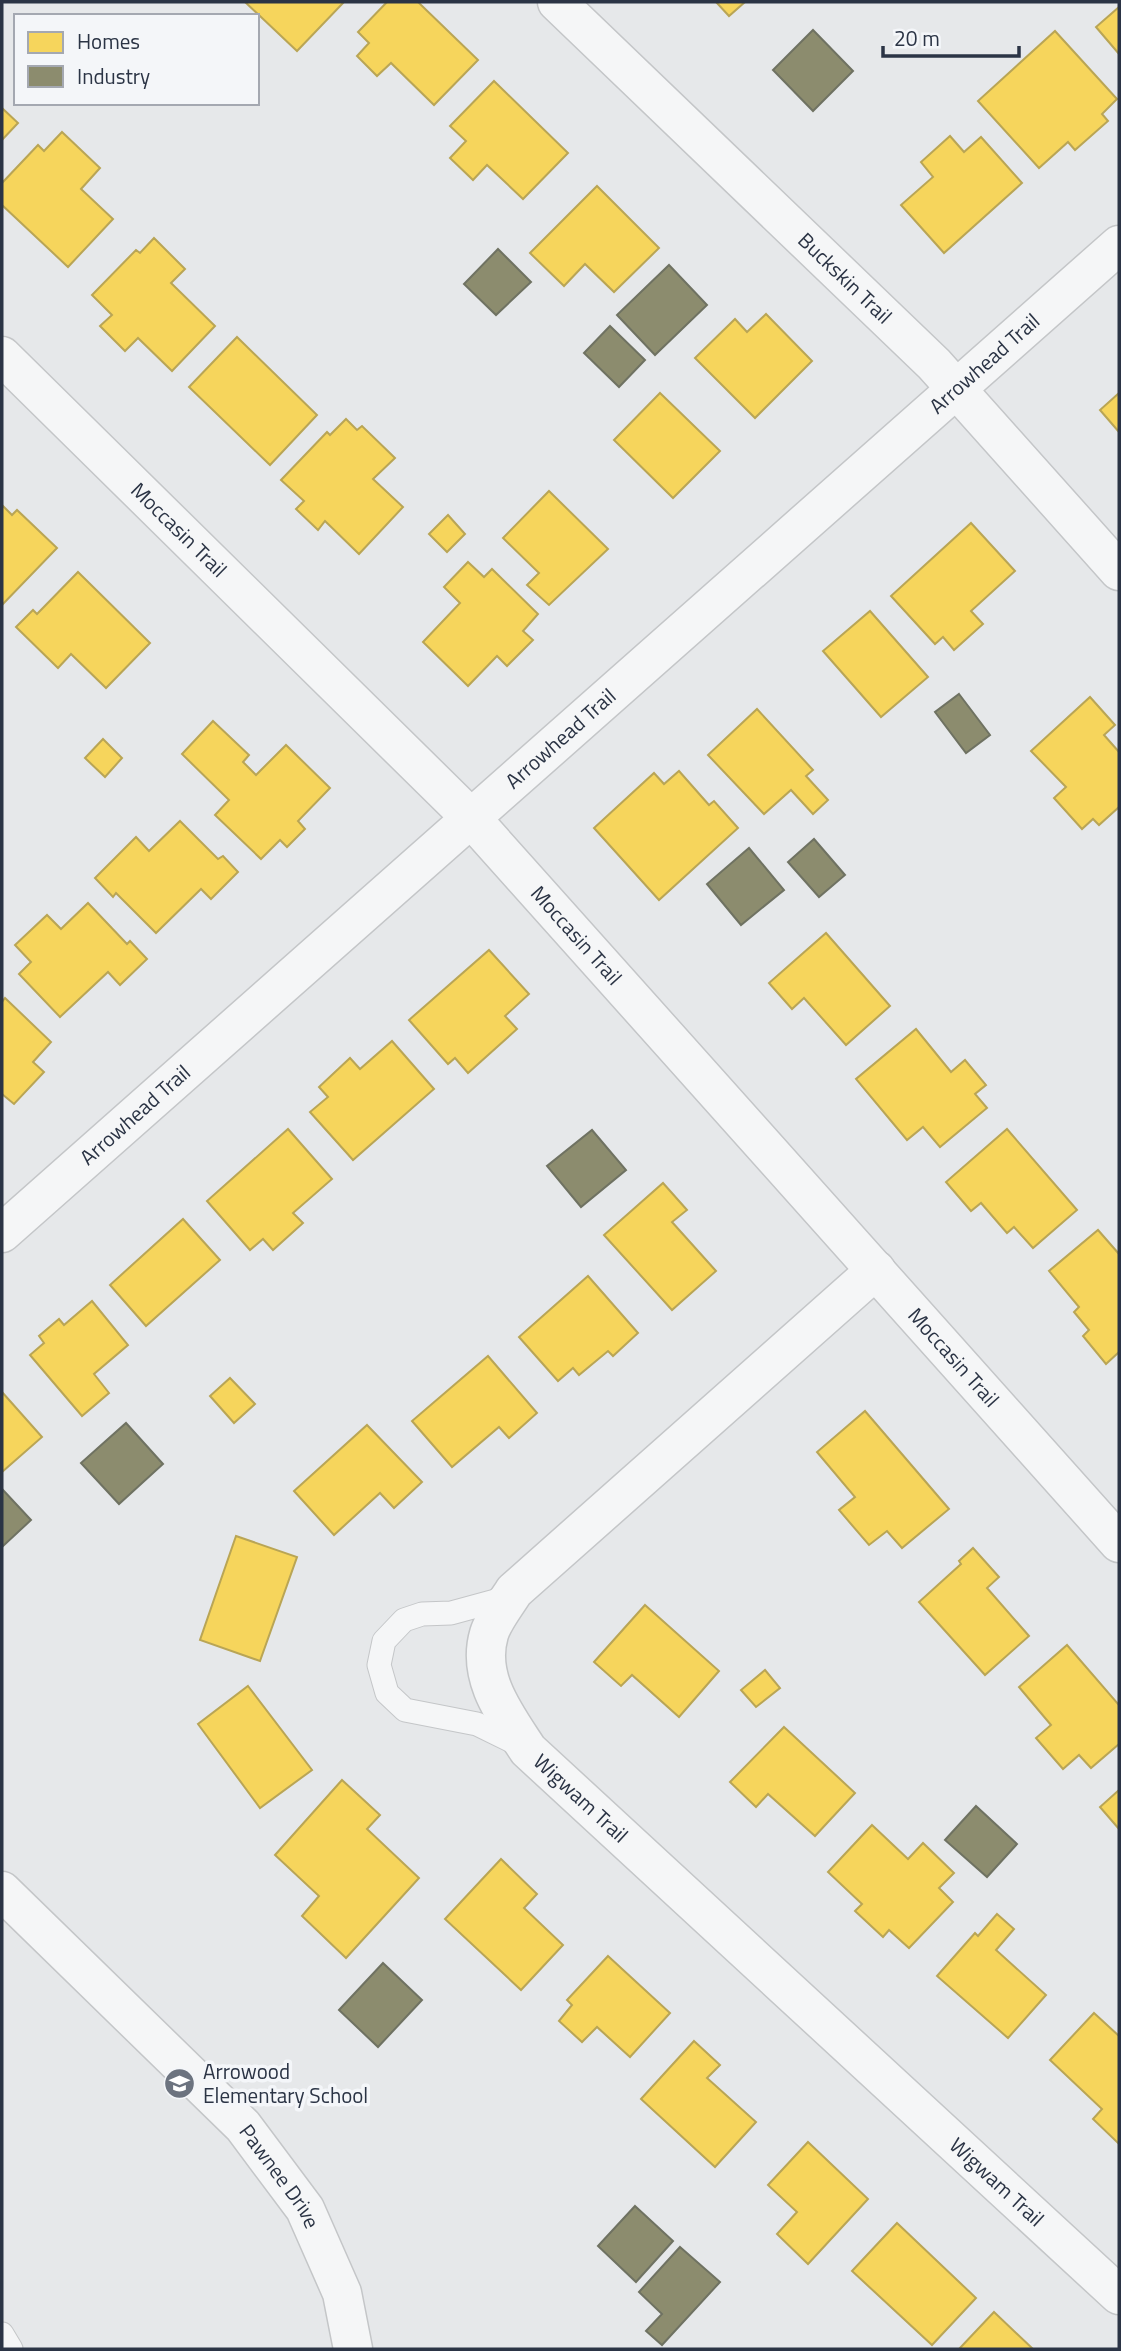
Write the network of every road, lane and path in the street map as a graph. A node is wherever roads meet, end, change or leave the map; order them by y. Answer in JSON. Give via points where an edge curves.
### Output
{"nodes":[{"id":1,"x":556,"y":2,"type":"edge"},
{"id":2,"x":1119,"y":245,"type":"edge"},
{"id":3,"x":2,"y":356,"type":"edge"},
{"id":4,"x":957,"y":389,"type":"junction"},
{"id":5,"x":1119,"y":571,"type":"edge"},
{"id":6,"x":471,"y":818,"type":"junction"},
{"id":7,"x":2,"y":1233,"type":"edge"},
{"id":8,"x":876,"y":1270,"type":"junction"},
{"id":9,"x":1119,"y":1543,"type":"edge"},
{"id":10,"x":514,"y":1591,"type":"junction"},
{"id":11,"x":528,"y":1750,"type":"junction"},
{"id":12,"x":2,"y":1891,"type":"edge"},
{"id":13,"x":1119,"y":2295,"type":"edge"},
{"id":14,"x":2,"y":2334,"type":"edge"},
{"id":15,"x":11,"y":2349,"type":"edge"},
{"id":16,"x":353,"y":2349,"type":"edge"}],
"edges":[{"from":1,"to":4,"type":"street","name":"Buckskin Trail"},
{"from":2,"to":4,"type":"street","name":"Arrowhead Trail"},
{"from":3,"to":6,"type":"street","name":"Moccasin Trail"},
{"from":4,"to":5,"type":"street","name":"Buckskin Trail"},
{"from":4,"to":6,"type":"street","name":"Arrowhead Trail"},
{"from":6,"to":7,"type":"street","name":"Arrowhead Trail"},
{"from":6,"to":8,"type":"street","name":"Moccasin Trail"},
{"from":8,"to":9,"type":"street","name":"Moccasin Trail"},
{"from":8,"to":10,"type":"street","name":"Wigwam Trail"},
{"from":10,"to":11,"type":"street","name":"Wigwam Trail","via":[[489,1633],[485,1667],[500,1707]]},
{"from":10,"to":11,"type":"lane","via":[[452,1613],[404,1620],[384,1641],[379,1665],[387,1693],[405,1710],[477,1724]]},
{"from":11,"to":13,"type":"street","name":"Wigwam Trail"},
{"from":12,"to":16,"type":"street","name":"Pawnee Drive","via":[[243,2126],[305,2208],[342,2293]]},
{"from":14,"to":15,"type":"lane"}]}
